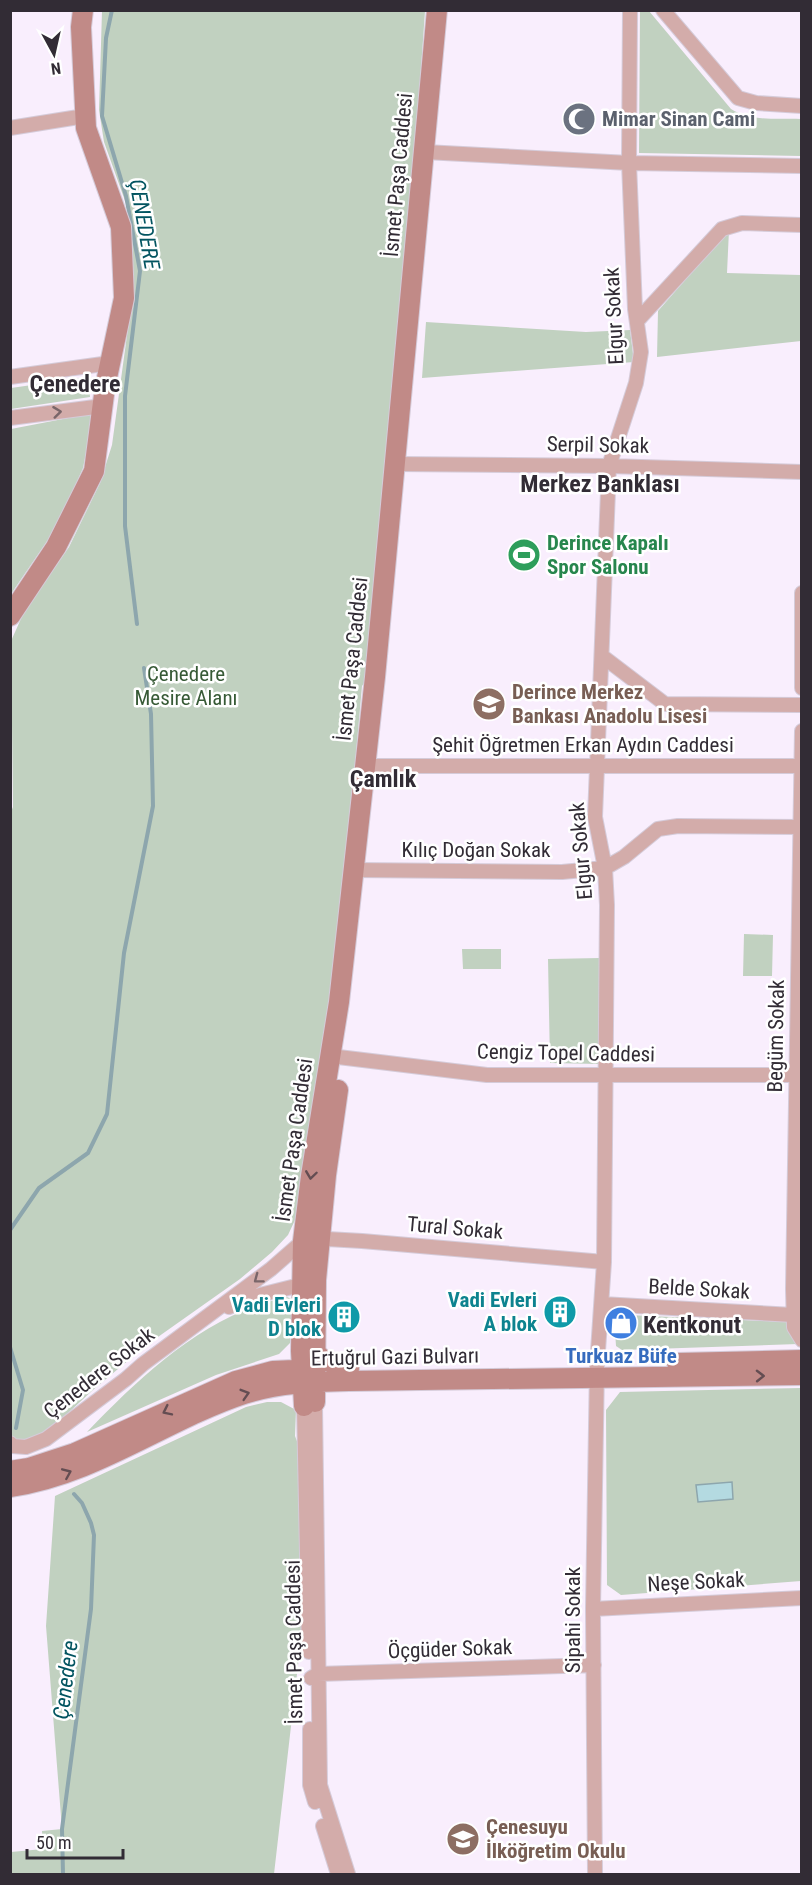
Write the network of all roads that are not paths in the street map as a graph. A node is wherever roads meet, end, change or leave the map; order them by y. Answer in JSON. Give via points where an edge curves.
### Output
{"nodes":[{"id":1,"x":83,"y":10,"type":"edge"},
{"id":2,"x":437,"y":10,"type":"edge"},
{"id":3,"x":449,"y":10,"type":"edge"},
{"id":4,"x":630,"y":10,"type":"edge"},
{"id":5,"x":663,"y":10,"type":"edge"},
{"id":6,"x":801,"y":106,"type":"edge"},
{"id":7,"x":85,"y":116,"type":"junction"},
{"id":8,"x":10,"y":128,"type":"edge"},
{"id":9,"x":430,"y":152,"type":"junction"},
{"id":10,"x":629,"y":163,"type":"junction"},
{"id":11,"x":801,"y":166,"type":"edge"},
{"id":12,"x":801,"y":225,"type":"edge"},
{"id":13,"x":637,"y":321,"type":"junction"},
{"id":14,"x":110,"y":363,"type":"junction"},
{"id":15,"x":10,"y":377,"type":"edge"},
{"id":16,"x":102,"y":406,"type":"junction"},
{"id":17,"x":10,"y":418,"type":"edge"},
{"id":18,"x":401,"y":464,"type":"junction"},
{"id":19,"x":609,"y":465,"type":"junction"},
{"id":20,"x":801,"y":472,"type":"edge"},
{"id":21,"x":801,"y":593,"type":"edge"},
{"id":22,"x":10,"y":616,"type":"edge"},
{"id":23,"x":602,"y":656,"type":"junction"},
{"id":24,"x":801,"y":688,"type":"edge"},
{"id":25,"x":801,"y":705,"type":"edge"},
{"id":26,"x":801,"y":731,"type":"edge"},
{"id":27,"x":370,"y":766,"type":"junction"},
{"id":28,"x":801,"y":766,"type":"edge"},
{"id":29,"x":598,"y":768,"type":"junction"},
{"id":30,"x":801,"y":827,"type":"edge"},
{"id":31,"x":605,"y":868,"type":"junction"},
{"id":32,"x":359,"y":870,"type":"junction"},
{"id":33,"x":337,"y":1057,"type":"junction"},
{"id":34,"x":605,"y":1075,"type":"junction"},
{"id":35,"x":799,"y":1075,"type":"edge"},
{"id":36,"x":312,"y":1241,"type":"junction"},
{"id":37,"x":604,"y":1262,"type":"junction"},
{"id":38,"x":310,"y":1283,"type":"junction"},
{"id":39,"x":797,"y":1289,"type":"edge"},
{"id":40,"x":602,"y":1305,"type":"junction"},
{"id":41,"x":793,"y":1315,"type":"junction"},
{"id":42,"x":208,"y":1316,"type":"junction"},
{"id":43,"x":801,"y":1340,"type":"edge"},
{"id":44,"x":801,"y":1360,"type":"edge"},
{"id":45,"x":309,"y":1368,"type":"junction"},
{"id":46,"x":597,"y":1372,"type":"junction"},
{"id":47,"x":349,"y":1375,"type":"junction"},
{"id":48,"x":801,"y":1375,"type":"edge"},
{"id":49,"x":274,"y":1378,"type":"junction"},
{"id":50,"x":309,"y":1405,"type":"junction"},
{"id":51,"x":10,"y":1443,"type":"edge"},
{"id":52,"x":10,"y":1471,"type":"edge"},
{"id":53,"x":10,"y":1487,"type":"edge"},
{"id":54,"x":801,"y":1598,"type":"edge"},
{"id":55,"x":593,"y":1609,"type":"junction"},
{"id":56,"x":594,"y":1665,"type":"junction"},
{"id":57,"x":314,"y":1676,"type":"junction"},
{"id":58,"x":338,"y":1875,"type":"edge"},
{"id":59,"x":348,"y":1875,"type":"edge"},
{"id":60,"x":595,"y":1875,"type":"edge"}],
"edges":[{"from":1,"to":7,"type":"main road"},
{"from":2,"to":9,"type":"main road","name":"İsmet Paşa Caddesi"},
{"from":3,"to":9,"type":"main road","name":"İsmet Paşa Caddesi"},
{"from":4,"to":10,"type":"street","name":"Elgur Sokak"},
{"from":5,"to":6,"type":"street","via":[[738,98]]},
{"from":7,"to":8,"type":"street"},
{"from":7,"to":14,"type":"main road","via":[[120,227],[124,298]]},
{"from":9,"to":10,"type":"street"},
{"from":9,"to":18,"type":"main road","name":"İsmet Paşa Caddesi"},
{"from":10,"to":11,"type":"street"},
{"from":10,"to":13,"type":"street","name":"Elgur Sokak"},
{"from":12,"to":13,"type":"street","via":[[742,223],[722,230]]},
{"from":13,"to":19,"type":"street","name":"Elgur Sokak","via":[[640,368]]},
{"from":14,"to":15,"type":"street"},
{"from":14,"to":16,"type":"main road"},
{"from":17,"to":16,"type":"street","one_way":true},
{"from":16,"to":22,"type":"main road","via":[[94,471],[56,548]]},
{"from":18,"to":19,"type":"street","name":"Serpil Sokak"},
{"from":18,"to":27,"type":"main road","name":"İsmet Paşa Caddesi","via":[[394,603]]},
{"from":19,"to":20,"type":"street","name":"Serpil Sokak"},
{"from":19,"to":23,"type":"street","name":"Elgur Sokak"},
{"from":21,"to":24,"type":"street"},
{"from":23,"to":25,"type":"street","via":[[665,704]]},
{"from":23,"to":29,"type":"street","name":"Elgur Sokak"},
{"from":26,"to":28,"type":"street","name":"Begüm Sokak"},
{"from":27,"to":29,"type":"street","name":"Şehit Öğretmen Erkan Aydın Caddesi"},
{"from":27,"to":32,"type":"main road","name":"İsmet Paşa Caddesi"},
{"from":28,"to":29,"type":"street","name":"Şehit Öğretmen Erkan Aydın Caddesi"},
{"from":28,"to":30,"type":"street","name":"Begüm Sokak"},
{"from":29,"to":31,"type":"street","name":"Elgur Sokak","via":[[596,822]]},
{"from":30,"to":31,"type":"street","name":"Kılıç Doğan Sokak","via":[[666,827],[650,834]]},
{"from":30,"to":35,"type":"street","name":"Begüm Sokak"},
{"from":31,"to":32,"type":"street","name":"Kılıç Doğan Sokak","via":[[562,872]]},
{"from":31,"to":34,"type":"street","name":"Elgur Sokak"},
{"from":32,"to":33,"type":"main road","name":"İsmet Paşa Caddesi","via":[[350,1007]]},
{"from":33,"to":34,"type":"street","name":"Cengiz Topel Caddesi","via":[[487,1075]]},
{"from":33,"to":36,"type":"main road","name":"İsmet Paşa Caddesi","via":[[326,1175]]},
{"from":34,"to":35,"type":"street","name":"Cengiz Topel Caddesi"},
{"from":34,"to":37,"type":"street","name":"Elgur Sokak"},
{"from":35,"to":39,"type":"street","name":"Begüm Sokak"},
{"from":36,"to":37,"type":"street","name":"Tural Sokak","via":[[362,1241]]},
{"from":36,"to":38,"type":"main road","name":"İsmet Paşa Caddesi"},
{"from":36,"to":42,"type":"street","name":"Çenedere Sokak","one_way":true},
{"from":37,"to":40,"type":"street","name":"Elgur Sokak"},
{"from":38,"to":42,"type":"street","name":"Çenedere Sokak","via":[[260,1295]]},
{"from":38,"to":45,"type":"main road","name":"İsmet Paşa Caddesi"},
{"from":39,"to":41,"type":"street","name":"Begüm Sokak"},
{"from":40,"to":41,"type":"street","name":"Belde Sokak"},
{"from":40,"to":46,"type":"street","name":"Sipahi Sokak"},
{"from":41,"to":43,"type":"street","name":"Begüm Sokak"},
{"from":42,"to":51,"type":"street","name":"Çenedere Sokak","via":[[46,1439],[26,1447]]},
{"from":44,"to":46,"type":"main road","name":"Ertuğrul Gazi Bulvarı"},
{"from":45,"to":47,"type":"main road","name":"Ertuğrul Gazi Bulvarı"},
{"from":45,"to":47,"type":"main road","via":[[323,1360]]},
{"from":45,"to":49,"type":"main road","name":"Ertuğrul Gazi Bulvarı"},
{"from":45,"to":49,"type":"main road","via":[[290,1362]]},
{"from":45,"to":50,"type":"main road","name":"İsmet Paşa Caddesi"},
{"from":46,"to":47,"type":"main road","name":"Ertuğrul Gazi Bulvarı"},
{"from":46,"to":48,"type":"main road","name":"Ertuğrul Gazi Bulvarı","one_way":true},
{"from":46,"to":55,"type":"street","name":"Sipahi Sokak"},
{"from":47,"to":50,"type":"main road"},
{"from":49,"to":50,"type":"main road"},
{"from":49,"to":52,"type":"main road","name":"Ertuğrul Gazi Bulvarı","one_way":true,"via":[[236,1381],[75,1453]]},
{"from":53,"to":49,"type":"main road","name":"Ertuğrul Gazi Bulvarı","one_way":true,"via":[[56,1478]]},
{"from":50,"to":57,"type":"street","name":"İsmet Paşa Caddesi"},
{"from":54,"to":55,"type":"street","name":"Neşe Sokak"},
{"from":55,"to":56,"type":"street","name":"Sipahi Sokak"},
{"from":56,"to":57,"type":"street","name":"Öçgüder Sokak"},
{"from":56,"to":60,"type":"street","name":"Sipahi Sokak"},
{"from":57,"to":58,"type":"street","name":"İsmet Paşa Caddesi","via":[[310,1785]]},
{"from":57,"to":59,"type":"street","name":"İsmet Paşa Caddesi","via":[[320,1785]]}]}
